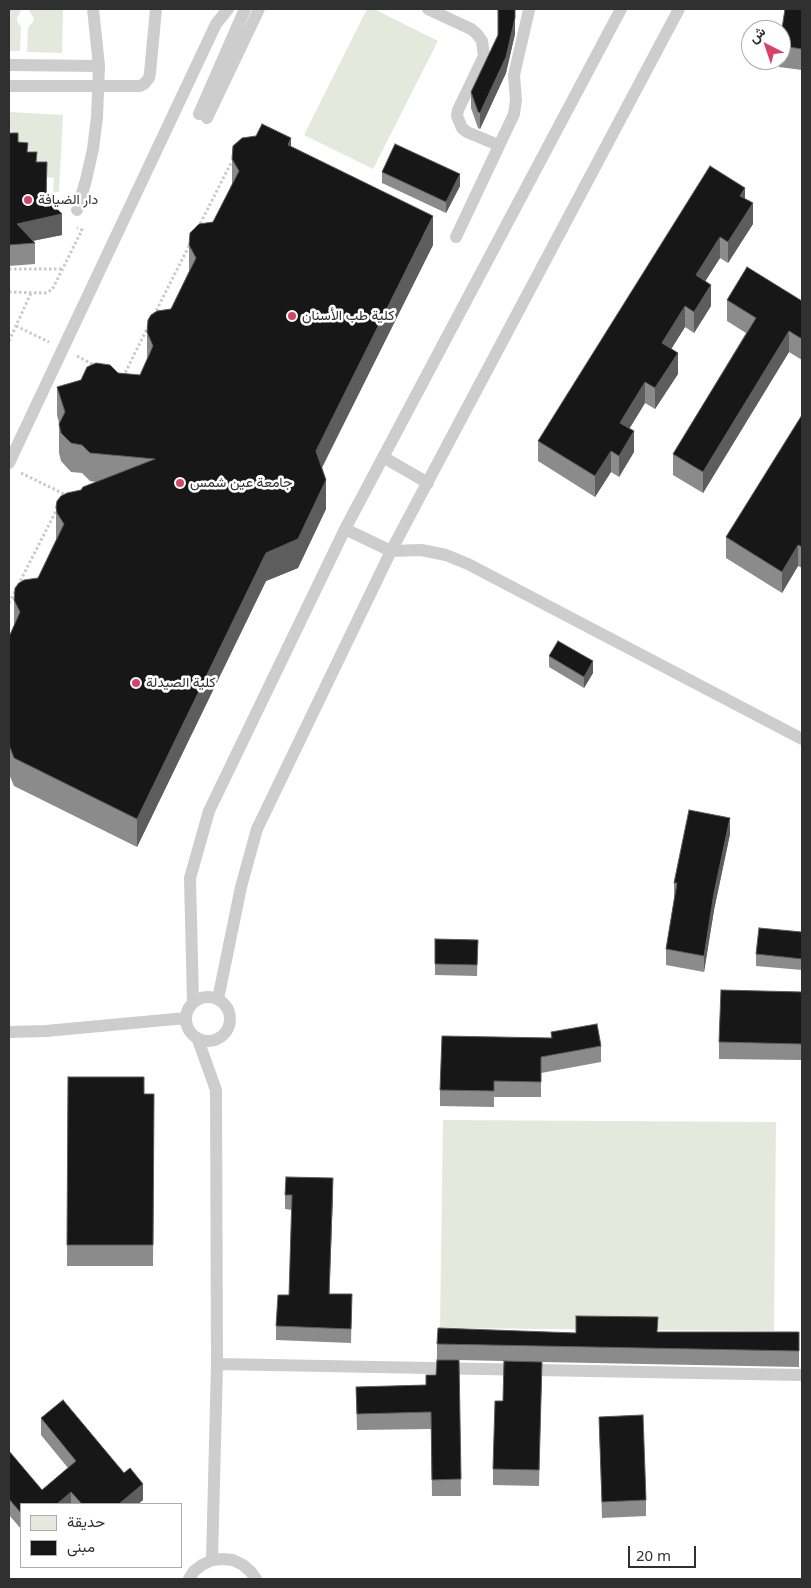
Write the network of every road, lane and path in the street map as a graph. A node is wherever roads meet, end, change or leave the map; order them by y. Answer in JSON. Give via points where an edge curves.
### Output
{"nodes":[{"id":1,"x":93,"y":9,"type":"edge"},
{"id":2,"x":156,"y":9,"type":"edge"},
{"id":3,"x":228,"y":9,"type":"edge"},
{"id":4,"x":245,"y":9,"type":"edge"},
{"id":5,"x":259,"y":9,"type":"edge"},
{"id":6,"x":428,"y":9,"type":"edge"},
{"id":7,"x":620,"y":9,"type":"edge"},
{"id":8,"x":679,"y":9,"type":"edge"},
{"id":9,"x":529,"y":10,"type":"edge"},
{"id":10,"x":9,"y":65,"type":"edge"},
{"id":11,"x":99,"y":66,"type":"junction"},
{"id":12,"x":9,"y":86,"type":"edge"},
{"id":13,"x":99,"y":86,"type":"junction"},
{"id":14,"x":498,"y":145,"type":"junction"},
{"id":15,"x":232,"y":161,"type":"edge"},
{"id":16,"x":77,"y":210,"type":"joint"},
{"id":17,"x":197,"y":231,"type":"edge"},
{"id":18,"x":456,"y":236,"type":"dead end"},
{"id":19,"x":192,"y":240,"type":"edge"},
{"id":20,"x":9,"y":269,"type":"edge"},
{"id":21,"x":62,"y":269,"type":"junction"},
{"id":22,"x":9,"y":292,"type":"edge"},
{"id":23,"x":31,"y":293,"type":"junction"},
{"id":24,"x":153,"y":318,"type":"edge"},
{"id":25,"x":16,"y":326,"type":"junction"},
{"id":26,"x":148,"y":327,"type":"edge"},
{"id":27,"x":9,"y":341,"type":"edge"},
{"id":28,"x":62,"y":349,"type":"junction"},
{"id":29,"x":96,"y":366,"type":"edge"},
{"id":30,"x":122,"y":379,"type":"edge"},
{"id":31,"x":383,"y":457,"type":"junction"},
{"id":32,"x":13,"y":467,"type":"edge"},
{"id":33,"x":428,"y":483,"type":"junction"},
{"id":34,"x":345,"y":529,"type":"junction"},
{"id":35,"x":391,"y":551,"type":"junction"},
{"id":36,"x":9,"y":603,"type":"edge"},
{"id":37,"x":802,"y":739,"type":"edge"},
{"id":38,"x":218,"y":999,"type":"junction"},
{"id":39,"x":193,"y":1002,"type":"junction"},
{"id":40,"x":186,"y":1018,"type":"junction"},
{"id":41,"x":9,"y":1032,"type":"edge"},
{"id":42,"x":198,"y":1040,"type":"junction"},
{"id":43,"x":217,"y":1364,"type":"junction"},
{"id":44,"x":802,"y":1375,"type":"edge"},
{"id":45,"x":212,"y":1560,"type":"junction"},
{"id":46,"x":189,"y":1579,"type":"edge"},
{"id":47,"x":256,"y":1579,"type":"edge"}],
"edges":[{"from":1,"to":11,"type":"lane"},
{"from":2,"to":13,"type":"lane","via":[[147,81],[140,86]]},
{"from":3,"to":28,"type":"lane","via":[[216,24]]},
{"from":4,"to":5,"type":"lane","via":[[203,116]]},
{"from":6,"to":14,"type":"lane","via":[[471,29],[482,41],[484,56],[458,116],[467,132]]},
{"from":7,"to":31,"type":"lane"},
{"from":8,"to":33,"type":"lane"},
{"from":9,"to":14,"type":"lane","via":[[514,75],[514,114]]},
{"from":10,"to":11,"type":"lane"},
{"from":11,"to":13,"type":"lane"},
{"from":12,"to":13,"type":"lane"},
{"from":13,"to":16,"type":"lane","via":[[93,149]]},
{"from":14,"to":18,"type":"lane"},
{"from":15,"to":17,"type":"path"},
{"from":16,"to":21,"type":"path","via":[[72,226],[82,230]]},
{"from":19,"to":24,"type":"path"},
{"from":20,"to":21,"type":"path"},
{"from":21,"to":23,"type":"path","via":[[52,290]]},
{"from":22,"to":23,"type":"path"},
{"from":23,"to":25,"type":"path"},
{"from":25,"to":27,"type":"path"},
{"from":25,"to":28,"type":"path"},
{"from":26,"to":30,"type":"path"},
{"from":28,"to":29,"type":"path"},
{"from":28,"to":32,"type":"lane"},
{"from":31,"to":33,"type":"lane"},
{"from":31,"to":34,"type":"lane"},
{"from":32,"to":36,"type":"path","via":[[64,494]]},
{"from":33,"to":35,"type":"lane"},
{"from":34,"to":35,"type":"lane"},
{"from":34,"to":39,"type":"lane","via":[[209,811],[190,878]]},
{"from":35,"to":37,"type":"lane","via":[[421,550],[468,564]]},
{"from":35,"to":38,"type":"lane","via":[[257,828]]},
{"from":38,"to":39,"type":"lane","via":[[210,996]]},
{"from":38,"to":42,"type":"lane","via":[[230,1012],[229,1029],[216,1041]]},
{"from":39,"to":40,"type":"lane"},
{"from":40,"to":41,"type":"lane"},
{"from":40,"to":42,"type":"lane","via":[[187,1027]]},
{"from":42,"to":43,"type":"lane","via":[[216,1090]]},
{"from":43,"to":44,"type":"lane"},
{"from":43,"to":45,"type":"lane"},
{"from":45,"to":46,"type":"lane","via":[[202,1565]]},
{"from":45,"to":47,"type":"lane","via":[[233,1560],[243,1565]]}]}
